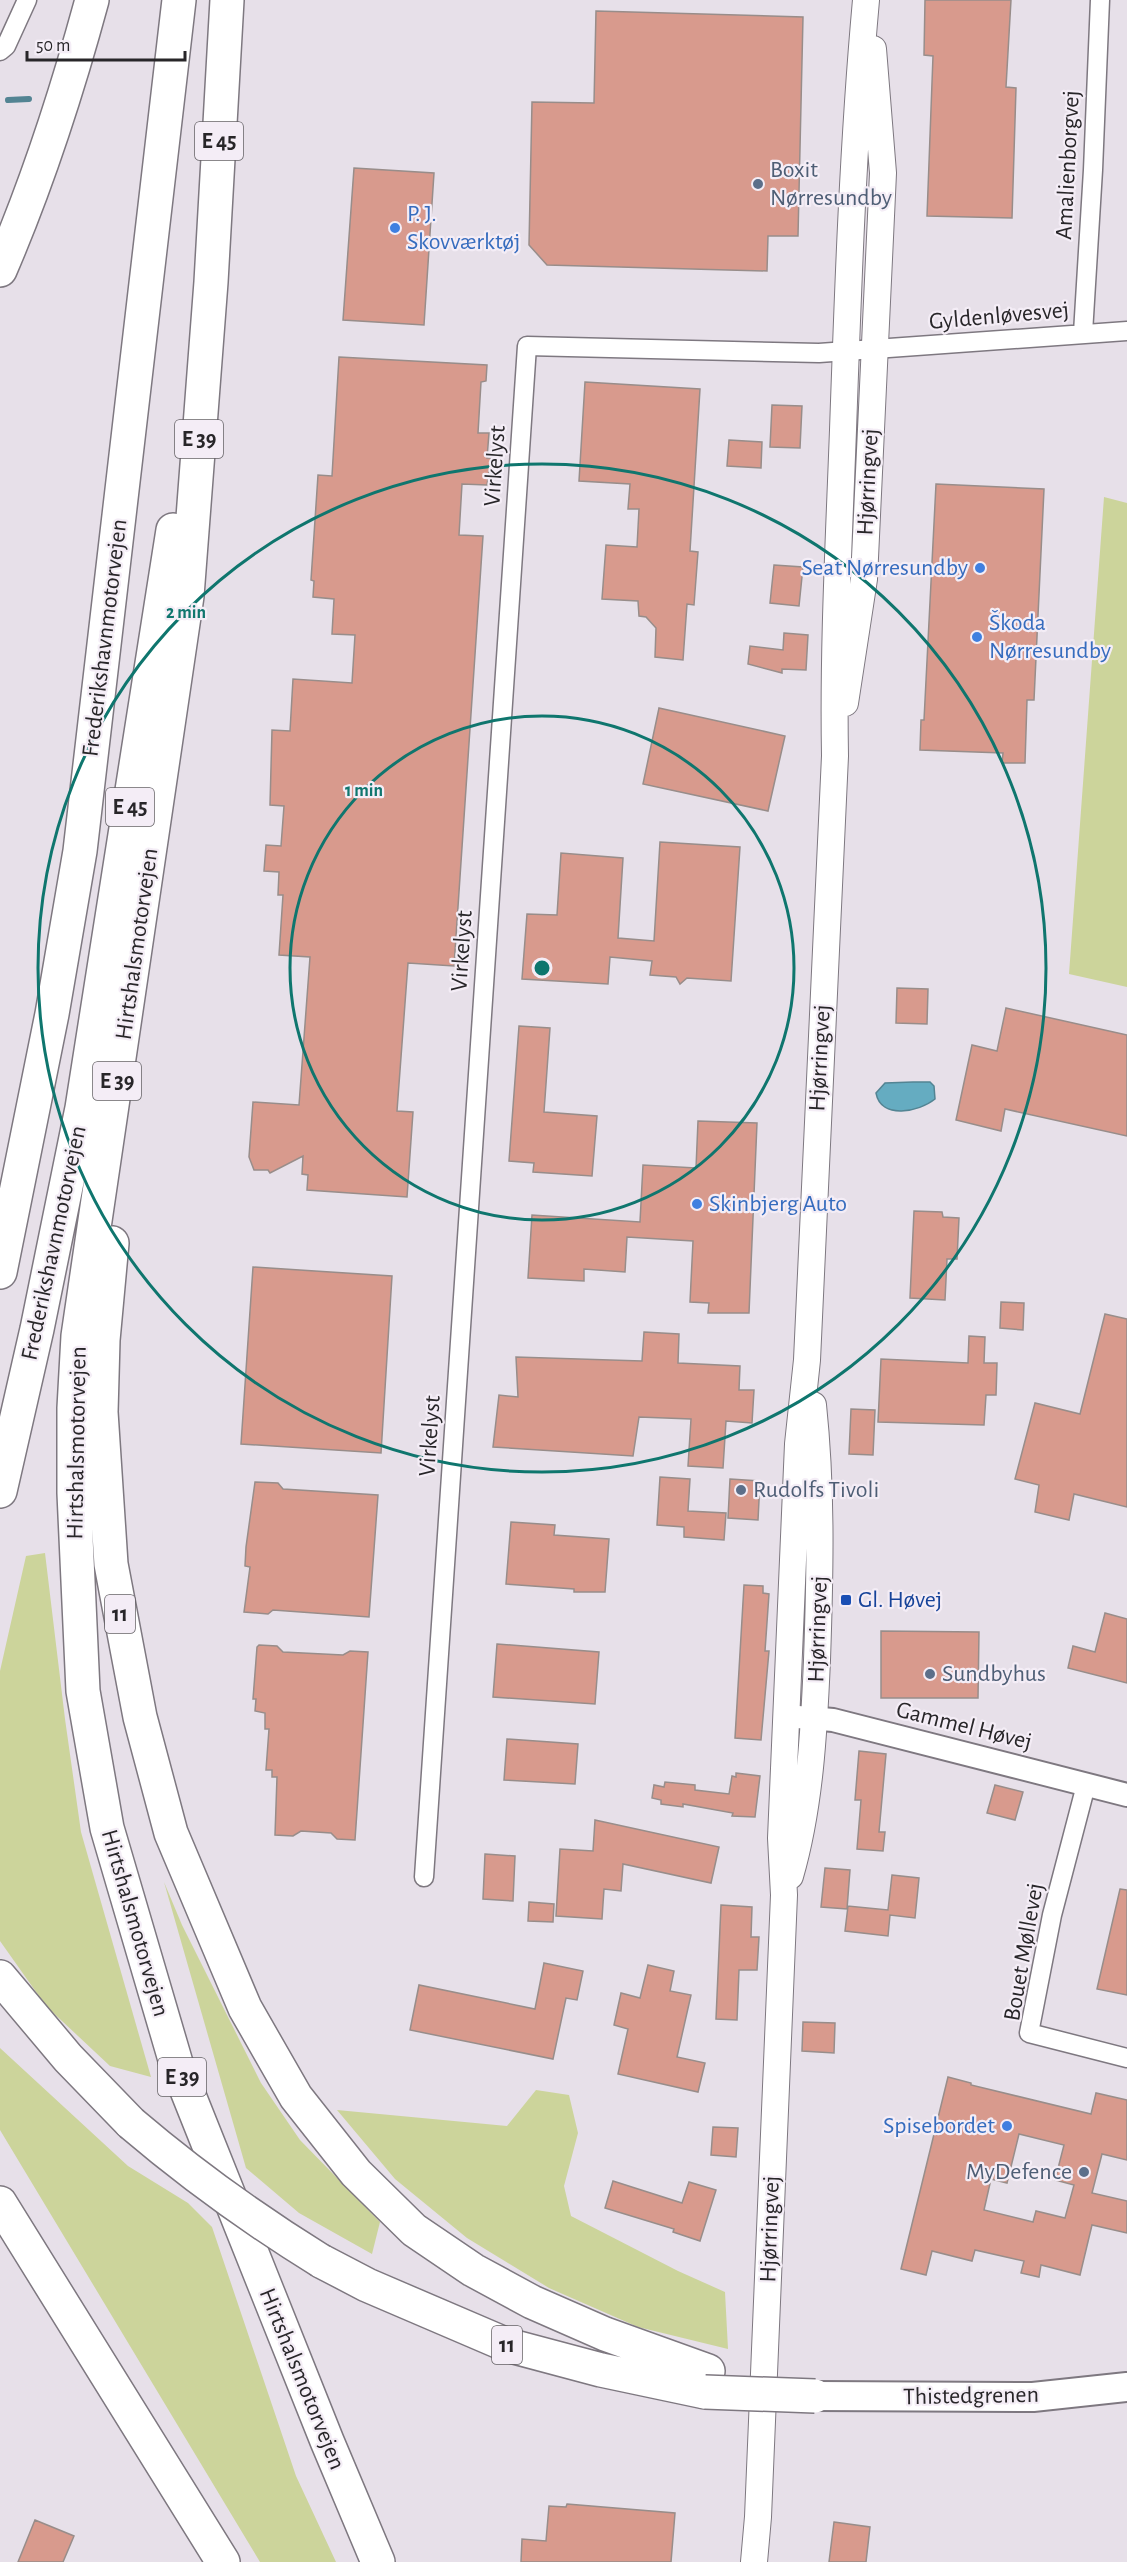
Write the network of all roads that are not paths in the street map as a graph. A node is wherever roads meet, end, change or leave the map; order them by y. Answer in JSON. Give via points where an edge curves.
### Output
{"nodes":[{"id":1,"x":27,"y":0,"type":"edge"},
{"id":2,"x":92,"y":0,"type":"edge"},
{"id":3,"x":179,"y":0,"type":"edge"},
{"id":4,"x":227,"y":0,"type":"edge"},
{"id":5,"x":868,"y":0,"type":"edge"},
{"id":6,"x":1100,"y":0,"type":"edge"},
{"id":7,"x":0,"y":51,"type":"edge"},
{"id":8,"x":0,"y":270,"type":"edge"},
{"id":9,"x":212,"y":282,"type":"junction"},
{"id":10,"x":1127,"y":331,"type":"edge"},
{"id":11,"x":1083,"y":333,"type":"junction"},
{"id":12,"x":875,"y":349,"type":"junction"},
{"id":13,"x":845,"y":351,"type":"junction"},
{"id":14,"x":187,"y":596,"type":"junction"},
{"id":15,"x":835,"y":756,"type":"junction"},
{"id":16,"x":0,"y":1272,"type":"edge"},
{"id":17,"x":807,"y":1360,"type":"junction"},
{"id":18,"x":0,"y":1491,"type":"edge"},
{"id":19,"x":786,"y":1716,"type":"junction"},
{"id":20,"x":814,"y":1719,"type":"junction"},
{"id":21,"x":1086,"y":1785,"type":"junction"},
{"id":22,"x":1127,"y":1795,"type":"edge"},
{"id":23,"x":424,"y":1877,"type":"dead end"},
{"id":24,"x":784,"y":1895,"type":"junction"},
{"id":25,"x":0,"y":1977,"type":"edge"},
{"id":26,"x":1127,"y":2058,"type":"edge"},
{"id":27,"x":0,"y":2203,"type":"edge"},
{"id":28,"x":707,"y":2382,"type":"junction"},
{"id":29,"x":1127,"y":2387,"type":"edge"},
{"id":30,"x":825,"y":2397,"type":"joint"},
{"id":31,"x":223,"y":2562,"type":"edge"},
{"id":32,"x":378,"y":2562,"type":"edge"},
{"id":33,"x":754,"y":2562,"type":"edge"}],
"edges":[{"from":1,"to":7,"type":"street"},
{"from":2,"to":8,"type":"highway","via":[[29,203]]},
{"from":3,"to":16,"type":"highway","name":"Frederikshavnmotorvejen","number":"E 45","via":[[80,852]]},
{"from":4,"to":9,"type":"highway","number":"E 45"},
{"from":5,"to":12,"type":"main road","name":"Hjørringvej","via":[[883,173]]},
{"from":5,"to":13,"type":"main road","name":"Hjørringvej","via":[[858,85]]},
{"from":6,"to":11,"type":"street","name":"Amalienborgvej"},
{"from":9,"to":14,"type":"highway","name":"Hirtshalsmotorvejen","number":"E 39"},
{"from":9,"to":18,"type":"highway","name":"Frederikshavnmotorvejen","number":"E 45","via":[[82,1108]]},
{"from":10,"to":11,"type":"street","name":"Gyldenløvesvej"},
{"from":11,"to":12,"type":"street","name":"Gyldenløvesvej"},
{"from":12,"to":13,"type":"street"},
{"from":12,"to":15,"type":"main road","name":"Hjørringvej","via":[[864,579]]},
{"from":13,"to":15,"type":"main road","name":"Hjørringvej","via":[[833,672]]},
{"from":13,"to":23,"type":"street","name":"Virkelyst","via":[[527,346]]},
{"from":14,"to":28,"type":"highway","number":"11","via":[[130,1117],[112,1243],[101,1412],[111,1564],[140,1718],[171,1833],[245,2008],[296,2097],[356,2173],[414,2230],[473,2270],[532,2302]]},
{"from":14,"to":32,"type":"highway","name":"Hirtshalsmotorvejen","number":"E 39","via":[[78,1336],[74,1493],[83,1692],[107,1828],[176,2063]]},
{"from":15,"to":17,"type":"main road","name":"Hjørringvej"},
{"from":17,"to":19,"type":"main road","name":"Hjørringvej","via":[[798,1444]]},
{"from":17,"to":20,"type":"main road","name":"Hjørringvej","via":[[817,1443],[821,1540]]},
{"from":19,"to":20,"type":"street","name":"Gammel Høvej"},
{"from":19,"to":24,"type":"main road","name":"Hjørringvej","via":[[781,1838]]},
{"from":20,"to":21,"type":"street","name":"Gammel Høvej","via":[[833,1720]]},
{"from":20,"to":24,"type":"main road","name":"Hjørringvej","via":[[800,1840]]},
{"from":21,"to":22,"type":"street","name":"Gammel Høvej"},
{"from":21,"to":26,"type":"street","name":"Bouet Møllevej","via":[[1052,1915],[1029,2033]]},
{"from":24,"to":33,"type":"main road","name":"Hjørringvej"},
{"from":25,"to":28,"type":"highway","number":"11","bridge":true,"via":[[131,2123],[184,2169],[321,2261],[507,2345],[601,2370]]},
{"from":27,"to":31,"type":"highway"},
{"from":28,"to":30,"type":"highway","number":"11","bridge":true},
{"from":29,"to":30,"type":"main road","name":"Thistedgrenen","number":"11","via":[[1033,2397]]}]}
